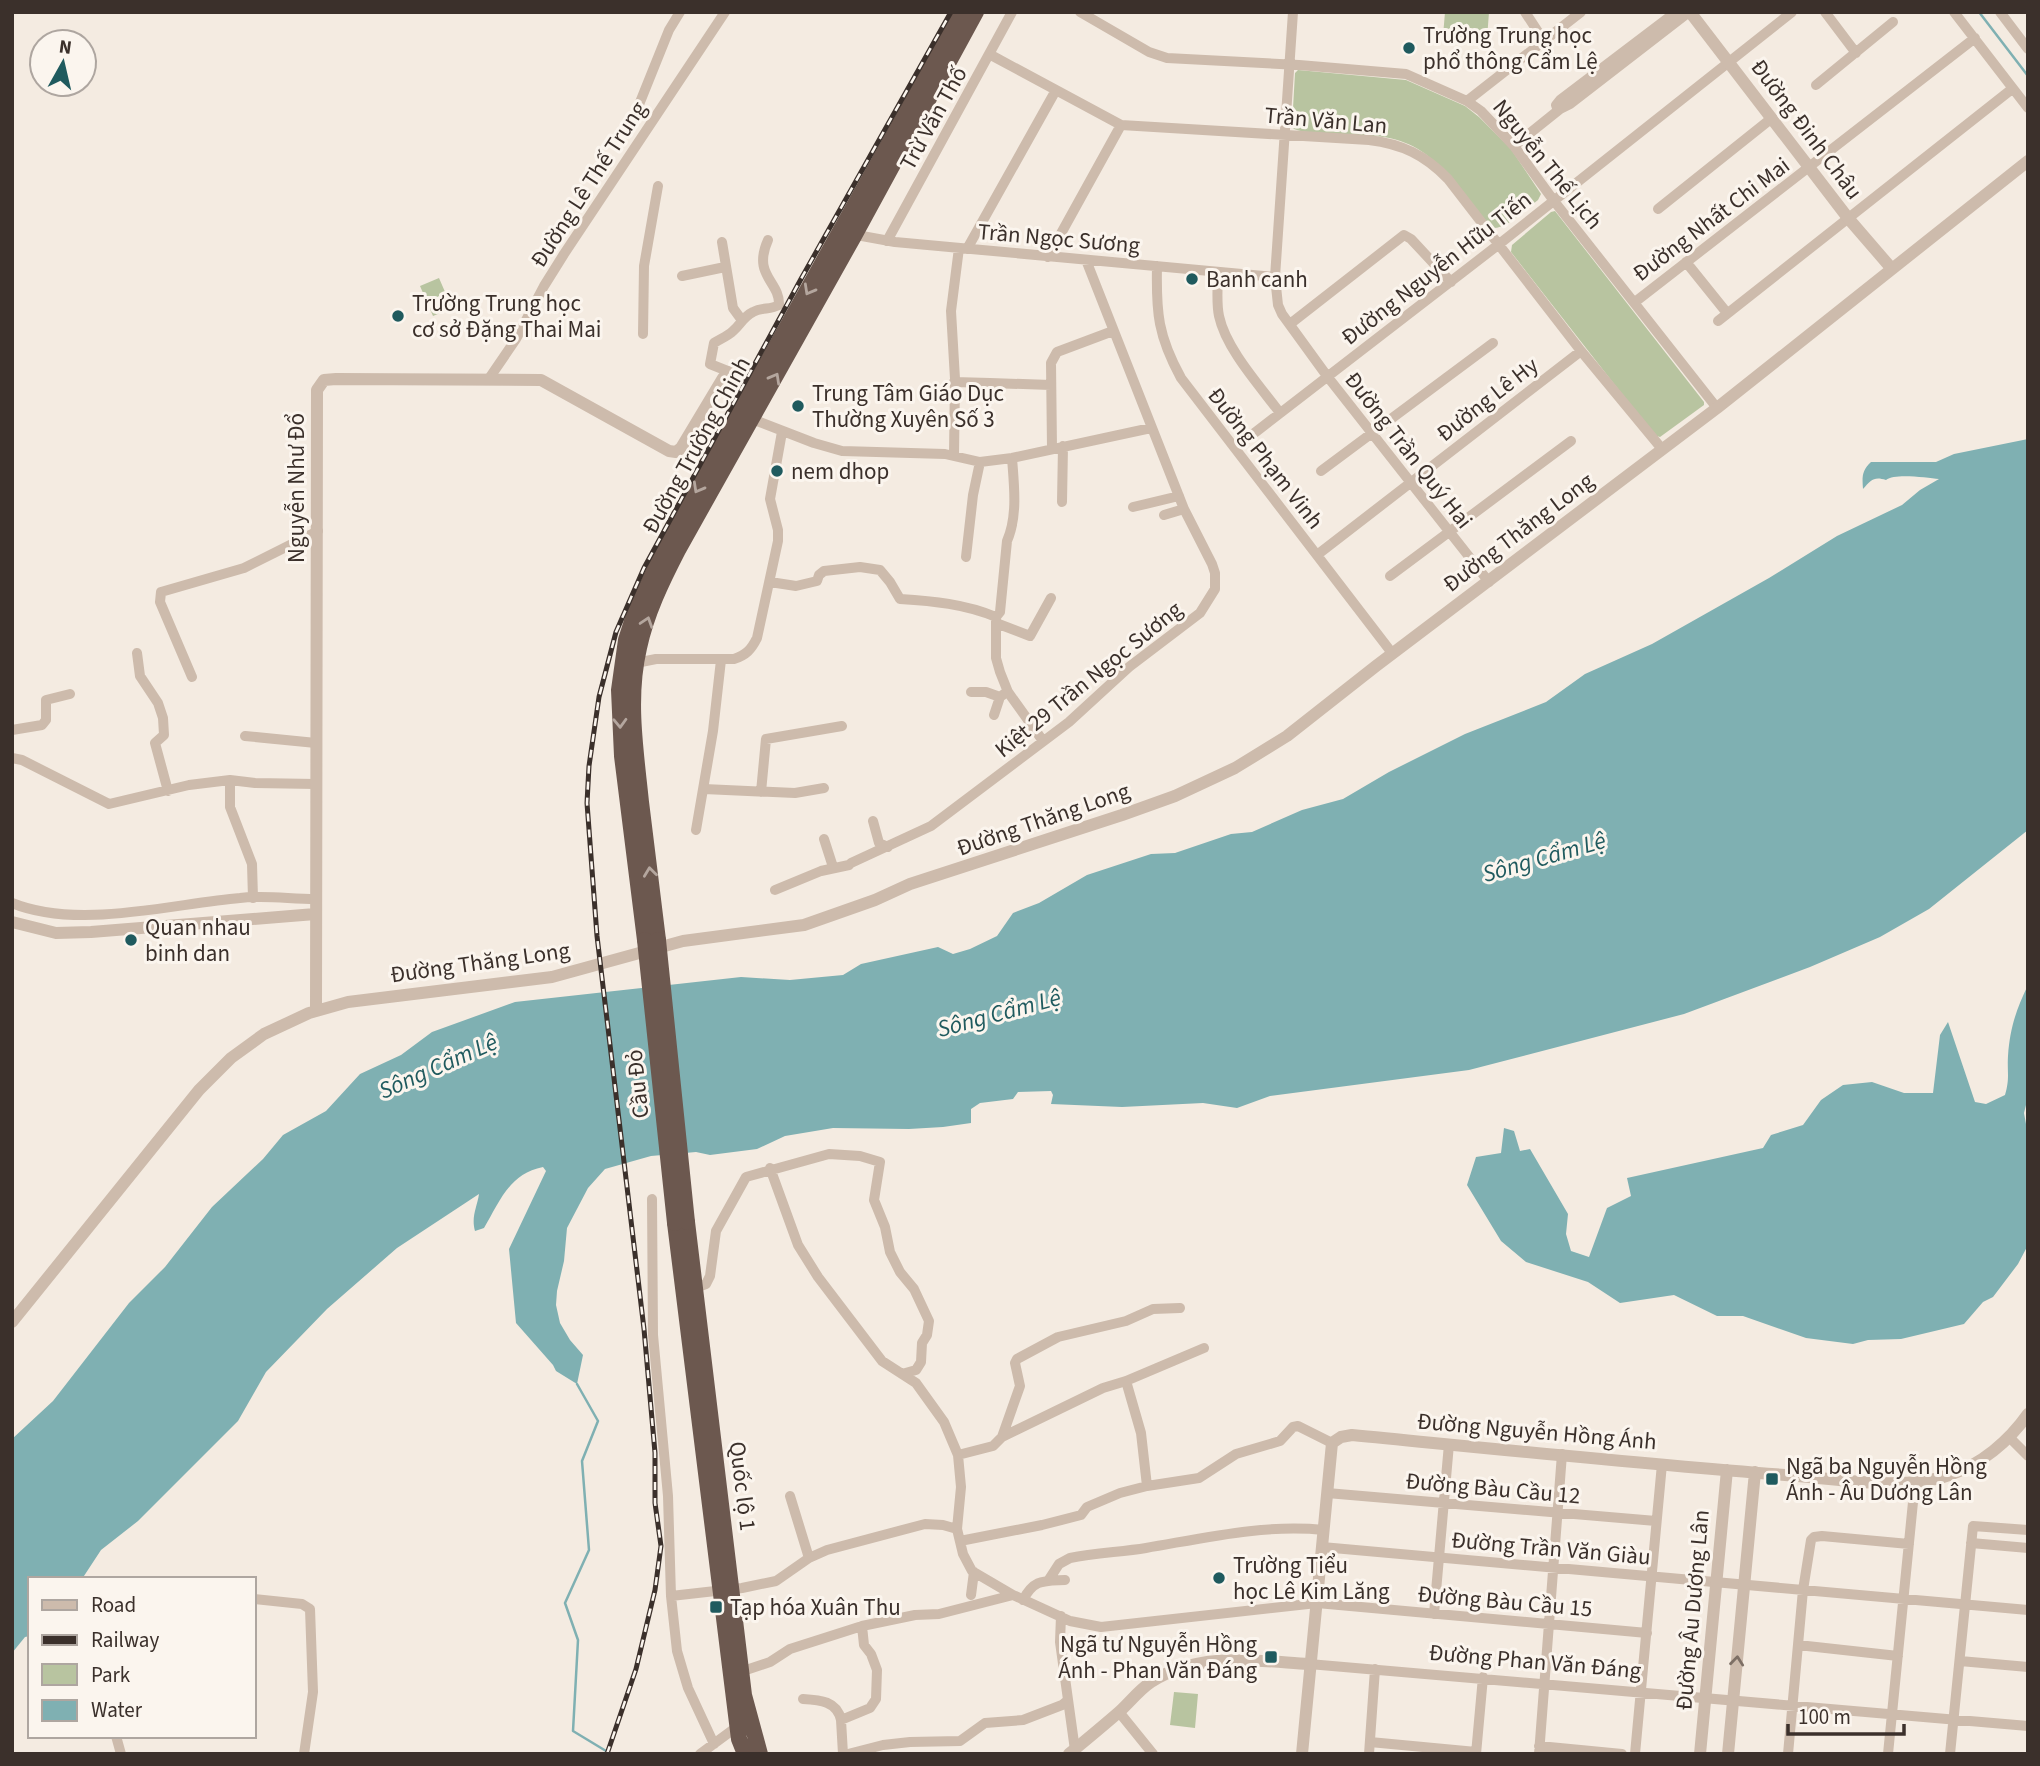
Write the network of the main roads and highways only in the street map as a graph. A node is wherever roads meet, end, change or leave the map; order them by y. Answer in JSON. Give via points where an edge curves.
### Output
{"nodes":[{"id":1,"x":962,"y":12,"type":"edge"},
{"id":2,"x":976,"y":12,"type":"edge"},
{"id":3,"x":848,"y":233,"type":"junction"},
{"id":4,"x":651,"y":940,"type":"junction"},
{"id":5,"x":681,"y":1222,"type":"junction"},
{"id":6,"x":727,"y":1590,"type":"junction"},
{"id":7,"x":739,"y":1743,"type":"edge"},
{"id":8,"x":760,"y":1754,"type":"edge"}],
"edges":[{"from":1,"to":3,"type":"highway","name":"Đường Trường Chinh"},
{"from":2,"to":3,"type":"highway","name":"Đường Trường Chinh"},
{"from":4,"to":3,"type":"highway","name":"Đường Trường Chinh","one_way":true,"via":[[633,691],[645,625],[666,573]]},
{"from":3,"to":4,"type":"highway","name":"Đường Trường Chinh","one_way":true,"via":[[756,383],[665,546],[626,640],[619,690],[621,730]]},
{"from":4,"to":5,"type":"highway","name":"Cầu Đỏ","bridge":true},
{"from":5,"to":6,"type":"highway","name":"Quốc lộ 1"},
{"from":5,"to":6,"type":"highway","name":"Quốc lộ 1","via":[[695,1288]]},
{"from":6,"to":7,"type":"highway","name":"Quốc lộ 1"},
{"from":6,"to":8,"type":"highway","name":"Quốc lộ 1","via":[[744,1695]]}]}
